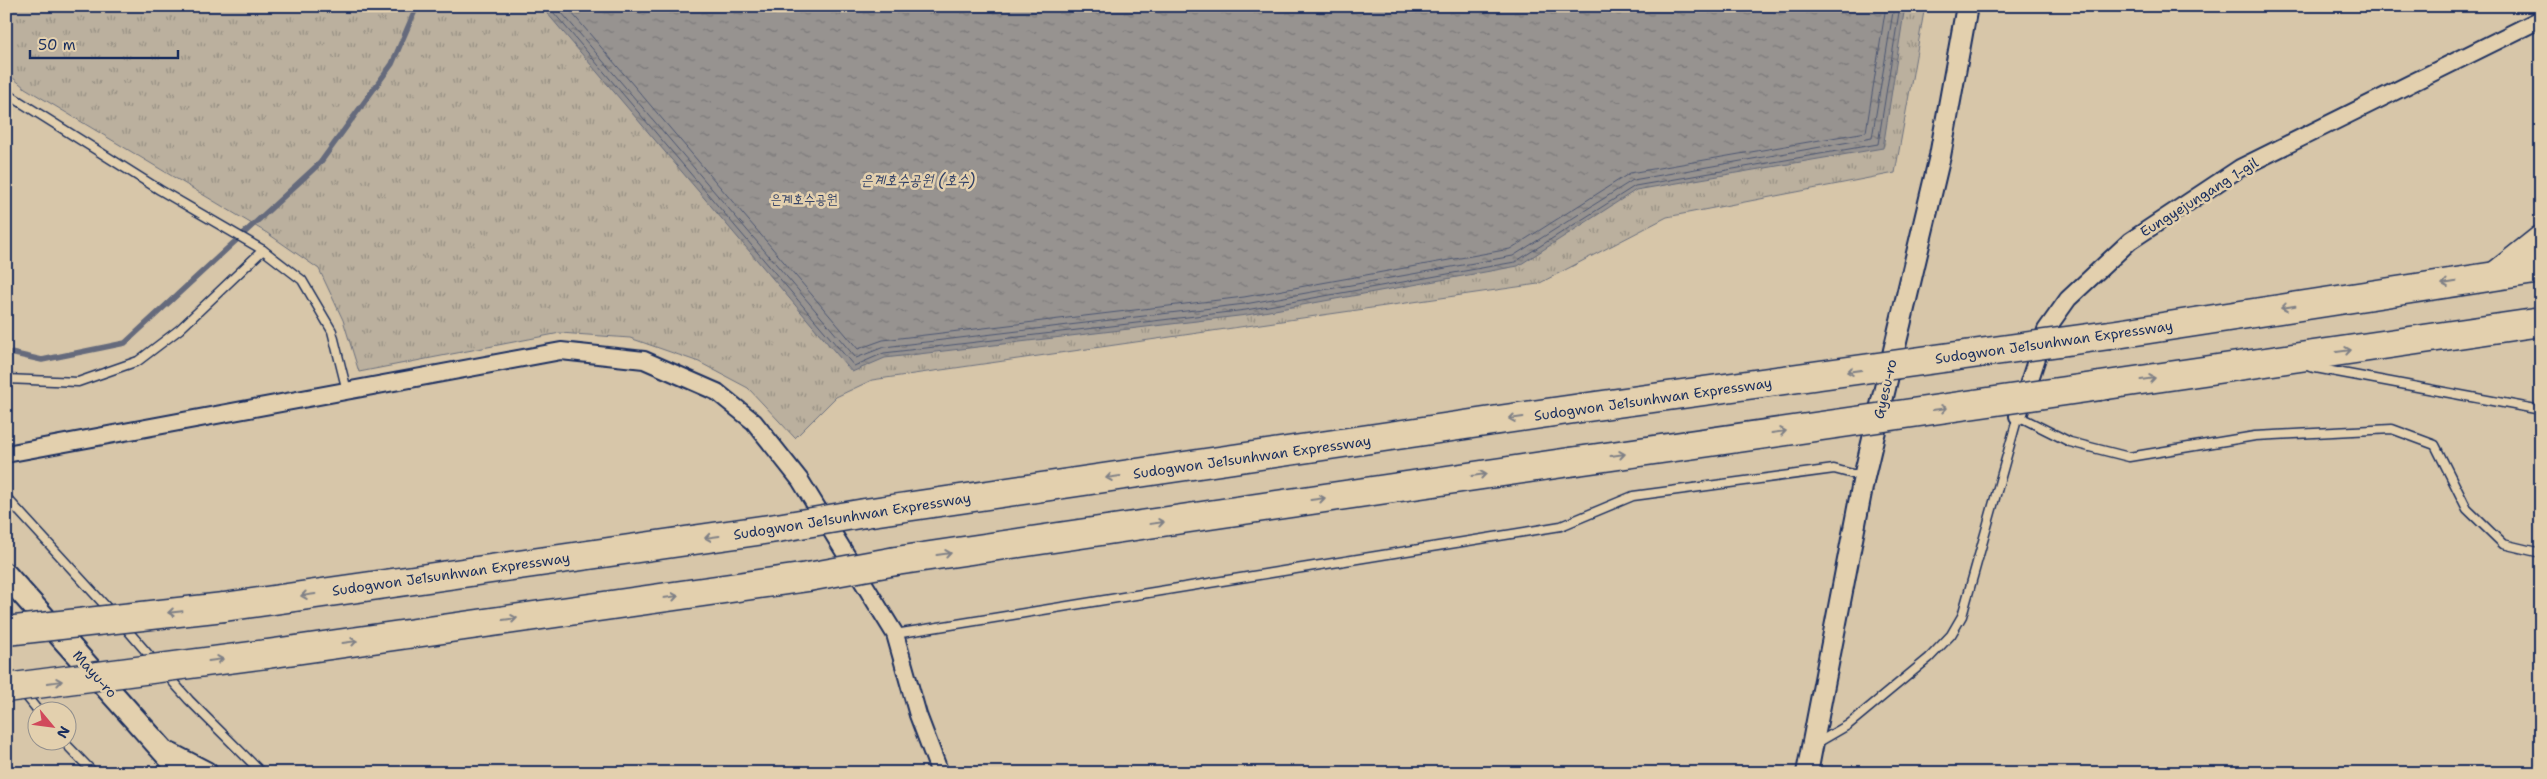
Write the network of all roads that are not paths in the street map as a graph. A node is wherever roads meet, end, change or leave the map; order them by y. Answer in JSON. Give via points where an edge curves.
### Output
{"nodes":[{"id":1,"x":1967,"y":6,"type":"edge"},
{"id":2,"x":2541,"y":19,"type":"edge"},
{"id":3,"x":6,"y":93,"type":"edge"},
{"id":4,"x":2541,"y":240,"type":"edge"},
{"id":5,"x":260,"y":248,"type":"junction"},
{"id":6,"x":2541,"y":269,"type":"edge"},
{"id":7,"x":2497,"y":275,"type":"junction"},
{"id":8,"x":2541,"y":322,"type":"edge"},
{"id":9,"x":2490,"y":330,"type":"junction"},
{"id":10,"x":2541,"y":332,"type":"edge"},
{"id":11,"x":2276,"y":361,"type":"junction"},
{"id":12,"x":6,"y":379,"type":"edge"},
{"id":13,"x":347,"y":390,"type":"junction"},
{"id":14,"x":2541,"y":410,"type":"edge"},
{"id":15,"x":2018,"y":416,"type":"junction"},
{"id":16,"x":6,"y":454,"type":"edge"},
{"id":17,"x":1864,"y":477,"type":"junction"},
{"id":18,"x":6,"y":497,"type":"edge"},
{"id":19,"x":2541,"y":553,"type":"edge"},
{"id":20,"x":6,"y":575,"type":"edge"},
{"id":21,"x":6,"y":631,"type":"edge"},
{"id":22,"x":895,"y":634,"type":"junction"},
{"id":23,"x":9,"y":683,"type":"edge"},
{"id":24,"x":29,"y":702,"type":"edge"},
{"id":25,"x":1812,"y":746,"type":"junction"},
{"id":26,"x":163,"y":750,"type":"junction"},
{"id":27,"x":74,"y":752,"type":"edge"},
{"id":28,"x":94,"y":773,"type":"edge"},
{"id":29,"x":183,"y":773,"type":"edge"},
{"id":30,"x":206,"y":773,"type":"edge"},
{"id":31,"x":262,"y":773,"type":"edge"},
{"id":32,"x":940,"y":773,"type":"edge"},
{"id":33,"x":1807,"y":773,"type":"edge"}],
"edges":[{"from":1,"to":17,"type":"street","name":"Gyesu-ro","via":[[1940,156]]},
{"from":2,"to":15,"type":"street","name":"Eungyejungang 1-gil","via":[[2240,168],[2130,241],[2068,299],[2046,330]]},
{"from":3,"to":5,"type":"lane","via":[[160,190]]},
{"from":4,"to":7,"type":"highway","name":"Sudogwon Je1sunhwan Expressway"},
{"from":5,"to":12,"type":"lane","via":[[180,329],[138,361],[78,382]]},
{"from":5,"to":13,"type":"lane","via":[[302,280],[332,331]]},
{"from":6,"to":7,"type":"highway","name":"Sudogwon Je1sunhwan Expressway"},
{"from":7,"to":21,"type":"highway","name":"Sudogwon Je1sunhwan Expressway","one_way":true,"bridge":true,"via":[[2110,335],[1581,408],[777,528],[224,607]]},
{"from":8,"to":9,"type":"highway"},
{"from":9,"to":10,"type":"highway"},
{"from":11,"to":9,"type":"highway","one_way":true},
{"from":11,"to":14,"type":"lane"},
{"from":23,"to":11,"type":"highway","one_way":true,"bridge":true,"via":[[267,654]]},
{"from":13,"to":16,"type":"street"},
{"from":13,"to":22,"type":"street","via":[[561,351],[644,360],[717,392],[754,422],[800,480]]},
{"from":15,"to":19,"type":"lane","via":[[2070,442],[2129,457],[2255,436],[2392,429],[2435,445],[2467,509],[2503,544]]},
{"from":15,"to":25,"type":"lane","via":[[1962,616],[1929,658],[1848,725]]},
{"from":17,"to":22,"type":"lane","via":[[1834,469],[1633,496],[1561,526]]},
{"from":17,"to":25,"type":"street","name":"Gyesu-ro"},
{"from":18,"to":31,"type":"lane","via":[[68,562],[189,700]]},
{"from":20,"to":26,"type":"main road","name":"Mayu-ro"},
{"from":22,"to":32,"type":"street","via":[[918,715]]},
{"from":23,"to":24,"type":"lane"},
{"from":25,"to":33,"type":"street","name":"Gyesu-ro"},
{"from":26,"to":29,"type":"main road","name":"Mayu-ro"},
{"from":26,"to":30,"type":"main road"},
{"from":27,"to":28,"type":"lane"}]}
